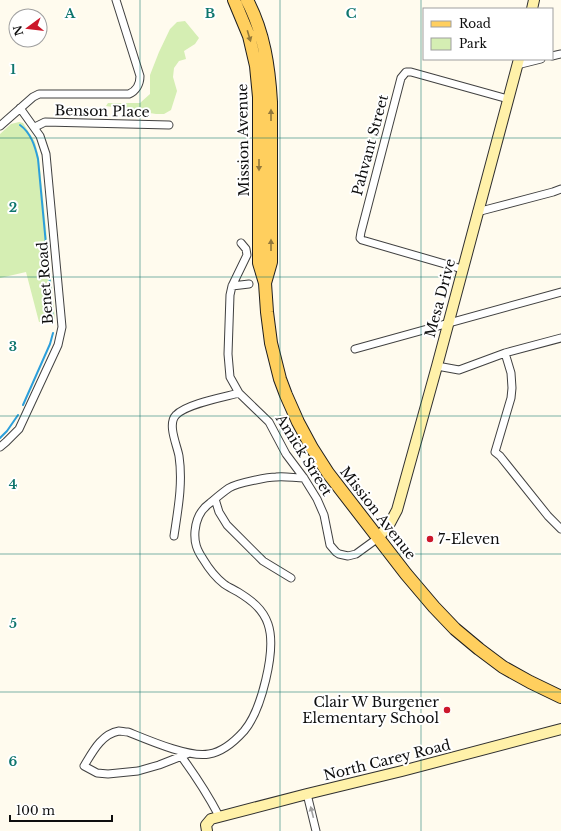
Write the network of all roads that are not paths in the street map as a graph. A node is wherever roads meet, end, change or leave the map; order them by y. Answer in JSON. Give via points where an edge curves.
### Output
{"nodes":[{"id":1,"x":116,"y":0,"type":"edge"},
{"id":2,"x":234,"y":0,"type":"edge"},
{"id":3,"x":247,"y":0,"type":"edge"},
{"id":4,"x":533,"y":60,"type":"edge"},
{"id":5,"x":518,"y":62,"type":"edge"},
{"id":6,"x":508,"y":99,"type":"junction"},
{"id":7,"x":20,"y":108,"type":"junction"},
{"id":8,"x":169,"y":125,"type":"dead end"},
{"id":9,"x":0,"y":126,"type":"edge"},
{"id":10,"x":35,"y":127,"type":"junction"},
{"id":11,"x":561,"y":189,"type":"edge"},
{"id":12,"x":477,"y":212,"type":"junction"},
{"id":13,"x":241,"y":243,"type":"dead end"},
{"id":14,"x":462,"y":269,"type":"junction"},
{"id":15,"x":265,"y":283,"type":"junction"},
{"id":16,"x":248,"y":284,"type":"dead end"},
{"id":17,"x":232,"y":286,"type":"junction"},
{"id":18,"x":561,"y":292,"type":"edge"},
{"id":19,"x":448,"y":323,"type":"junction"},
{"id":20,"x":561,"y":338,"type":"edge"},
{"id":21,"x":355,"y":349,"type":"dead end"},
{"id":22,"x":505,"y":353,"type":"junction"},
{"id":23,"x":437,"y":366,"type":"junction"},
{"id":24,"x":239,"y":393,"type":"junction"},
{"id":25,"x":0,"y":447,"type":"edge"},
{"id":26,"x":304,"y":478,"type":"junction"},
{"id":27,"x":215,"y":499,"type":"junction"},
{"id":28,"x":561,"y":529,"type":"edge"},
{"id":29,"x":174,"y":536,"type":"dead end"},
{"id":30,"x":378,"y":538,"type":"junction"},
{"id":31,"x":291,"y":578,"type":"dead end"},
{"id":32,"x":561,"y":697,"type":"edge"},
{"id":33,"x":561,"y":729,"type":"edge"},
{"id":34,"x":184,"y":755,"type":"junction"},
{"id":35,"x":307,"y":794,"type":"junction"},
{"id":36,"x":219,"y":816,"type":"junction"},
{"id":37,"x":207,"y":831,"type":"edge"},
{"id":38,"x":316,"y":831,"type":"edge"}],
"edges":[{"from":1,"to":7,"type":"street","via":[[140,76],[134,92],[39,94]]},
{"from":2,"to":15,"type":"main road","name":"Mission Avenue","one_way":true,"via":[[250,36],[256,66],[259,97],[259,263]]},
{"from":15,"to":3,"type":"main road","name":"Mission Avenue","one_way":true,"via":[[271,262],[270,82],[258,22]]},
{"from":4,"to":5,"type":"street"},
{"from":5,"to":6,"type":"main road","name":"Mesa Drive"},
{"from":6,"to":12,"type":"main road","name":"Mesa Drive"},
{"from":6,"to":14,"type":"street","name":"Pahvant Street","via":[[411,72],[406,72],[401,78],[360,238]]},
{"from":7,"to":9,"type":"street"},
{"from":7,"to":10,"type":"street","name":"Benet Road"},
{"from":8,"to":10,"type":"street","name":"Benson Place","via":[[45,122]]},
{"from":10,"to":25,"type":"street","name":"Benet Road","via":[[46,154],[62,327],[58,345],[19,429]]},
{"from":11,"to":12,"type":"street"},
{"from":12,"to":14,"type":"main road","name":"Mesa Drive"},
{"from":13,"to":17,"type":"street","name":"Amick Street","via":[[247,255]]},
{"from":14,"to":19,"type":"main road","name":"Mesa Drive"},
{"from":15,"to":30,"type":"main road","name":"Mission Avenue","via":[[271,343],[280,379],[292,410],[320,461]]},
{"from":16,"to":17,"type":"street"},
{"from":17,"to":24,"type":"street","name":"Amick Street","via":[[228,354],[230,377]]},
{"from":18,"to":19,"type":"street"},
{"from":19,"to":21,"type":"street"},
{"from":19,"to":23,"type":"main road","name":"Mesa Drive"},
{"from":20,"to":22,"type":"street"},
{"from":22,"to":23,"type":"street","via":[[459,370]]},
{"from":22,"to":28,"type":"street","via":[[511,373],[511,398],[495,452]]},
{"from":23,"to":30,"type":"main road","name":"Mesa Drive","via":[[397,510]]},
{"from":24,"to":26,"type":"street","name":"Amick Street","via":[[269,422],[286,454]]},
{"from":24,"to":29,"type":"street","via":[[187,407],[175,416],[171,424],[180,469],[180,495]]},
{"from":26,"to":27,"type":"street","via":[[276,476],[241,483],[230,487]]},
{"from":26,"to":30,"type":"street","name":"Amick Street","via":[[317,498],[324,515],[330,545],[336,552],[348,556],[356,554]]},
{"from":27,"to":31,"type":"street","via":[[227,525],[263,561]]},
{"from":27,"to":34,"type":"street","via":[[204,507],[196,522],[197,550],[210,571],[262,611],[270,632],[270,656],[256,712],[244,731],[224,749],[208,755]]},
{"from":30,"to":32,"type":"main road","name":"Mission Avenue","via":[[426,599],[461,634],[504,667]]},
{"from":33,"to":35,"type":"main road","name":"North Carey Road"},
{"from":34,"to":34,"type":"street","via":[[128,732],[119,731],[106,736],[98,743],[84,766],[97,773],[108,774],[159,765]]},
{"from":34,"to":36,"type":"street"},
{"from":35,"to":36,"type":"main road","name":"North Carey Road"},
{"from":38,"to":35,"type":"street","one_way":true},
{"from":36,"to":37,"type":"main road","via":[[208,822]]}]}
